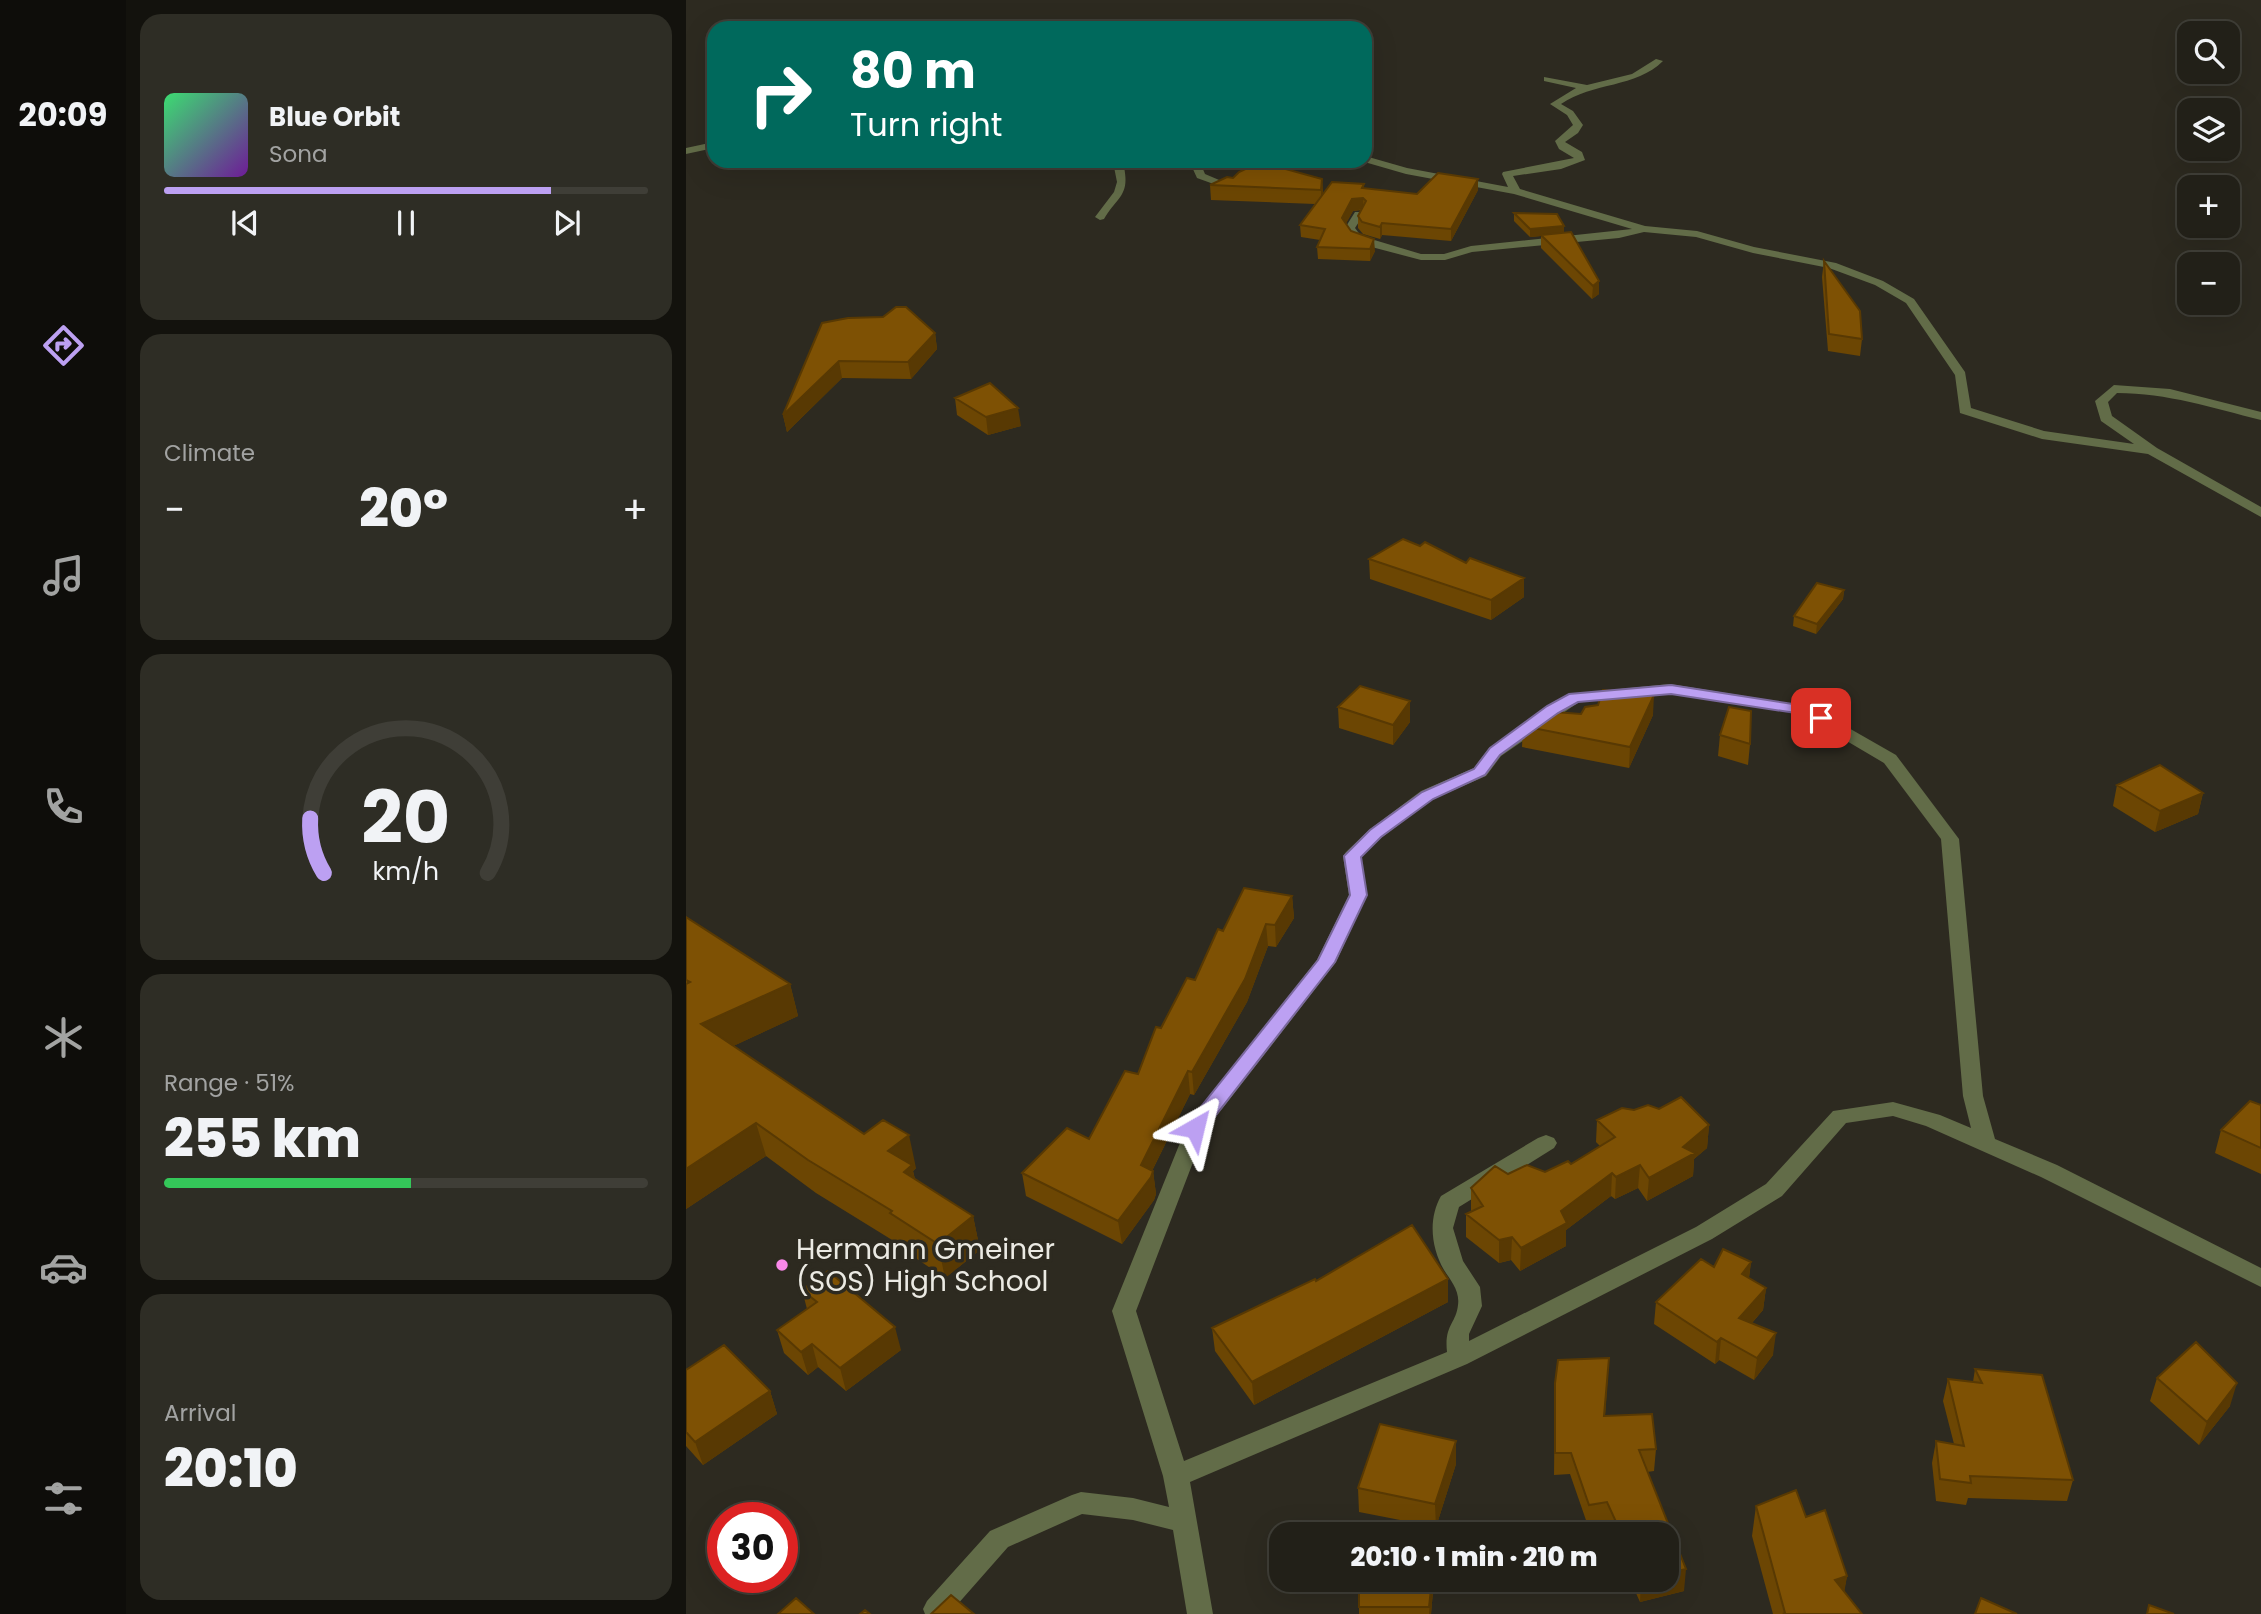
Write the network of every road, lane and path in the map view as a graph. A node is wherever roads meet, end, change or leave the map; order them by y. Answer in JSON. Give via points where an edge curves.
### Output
{"nodes":[{"id":1,"x":1659,"y":61,"type":"dead end"},
{"id":2,"x":1547,"y":79,"type":"dead end"},
{"id":3,"x":1587,"y":88,"type":"junction"},
{"id":4,"x":707,"y":138,"type":"edge"},
{"id":5,"x":686,"y":139,"type":"edge"},
{"id":6,"x":707,"y":146,"type":"edge"},
{"id":7,"x":686,"y":151,"type":"edge"},
{"id":8,"x":1372,"y":161,"type":"edge"},
{"id":9,"x":1120,"y":168,"type":"edge"},
{"id":10,"x":1197,"y":168,"type":"edge"},
{"id":11,"x":1233,"y":188,"type":"edge"},
{"id":12,"x":1516,"y":191,"type":"junction"},
{"id":13,"x":1359,"y":214,"type":"edge"},
{"id":14,"x":1100,"y":217,"type":"dead end"},
{"id":15,"x":1644,"y":229,"type":"junction"},
{"id":16,"x":2261,"y":416,"type":"edge"},
{"id":17,"x":2152,"y":451,"type":"junction"},
{"id":18,"x":2261,"y":513,"type":"edge"},
{"id":19,"x":1985,"y":1141,"type":"junction"},
{"id":20,"x":1546,"y":1143,"type":"dead end"},
{"id":21,"x":2261,"y":1278,"type":"edge"},
{"id":22,"x":1459,"y":1357,"type":"junction"},
{"id":23,"x":1176,"y":1476,"type":"junction"},
{"id":24,"x":1184,"y":1522,"type":"junction"},
{"id":25,"x":936,"y":1609,"type":"edge"},
{"id":26,"x":1200,"y":1614,"type":"edge"}],
"edges":[{"from":1,"to":3,"type":"street","via":[[1642,75]]},
{"from":2,"to":3,"type":"street"},
{"from":3,"to":12,"type":"street","via":[[1555,104],[1578,125],[1560,141],[1580,160],[1507,174]]},
{"from":4,"to":5,"type":"street"},
{"from":6,"to":7,"type":"street"},
{"from":8,"to":12,"type":"street"},
{"from":9,"to":14,"type":"street","via":[[1122,187]]},
{"from":10,"to":11,"type":"street","via":[[1201,176]]},
{"from":12,"to":15,"type":"street"},
{"from":13,"to":15,"type":"street","via":[[1350,228],[1357,238],[1421,257]]},
{"from":15,"to":17,"type":"street","via":[[1697,234],[1832,265],[1879,283],[1909,301],[1961,375],[1965,410],[2042,435]]},
{"from":16,"to":17,"type":"street","via":[[2174,393],[2114,389],[2101,401],[2106,418]]},
{"from":17,"to":18,"type":"street"},
{"from":19,"to":21,"type":"street"},
{"from":19,"to":22,"type":"street","via":[[1893,1109],[1840,1116],[1774,1191],[1704,1233]]},
{"from":19,"to":23,"type":"street","via":[[1973,1096],[1950,839],[1890,759],[1806,710],[1671,689],[1575,697],[1495,752],[1480,772],[1427,795],[1352,856],[1358,895],[1326,962],[1195,1128],[1124,1311]]},
{"from":20,"to":22,"type":"street","via":[[1448,1202],[1442,1228],[1452,1263],[1468,1287],[1470,1306],[1457,1335]]},
{"from":22,"to":23,"type":"street"},
{"from":23,"to":24,"type":"street"},
{"from":24,"to":25,"type":"street","via":[[1133,1509],[1081,1503],[999,1539]]},
{"from":24,"to":26,"type":"street"}]}
